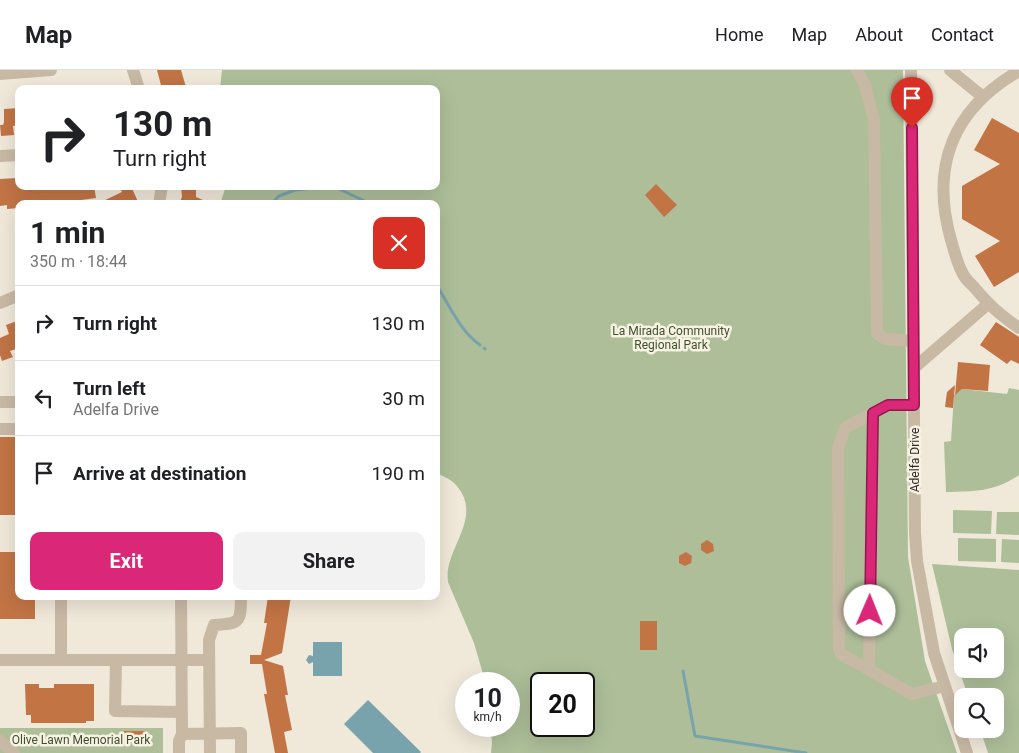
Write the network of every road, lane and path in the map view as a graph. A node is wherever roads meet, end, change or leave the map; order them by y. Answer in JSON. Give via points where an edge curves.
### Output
{"nodes":[{"id":1,"x":51,"y":70,"type":"edge"},
{"id":2,"x":133,"y":70,"type":"edge"},
{"id":3,"x":857,"y":70,"type":"edge"},
{"id":4,"x":911,"y":70,"type":"edge"},
{"id":5,"x":950,"y":70,"type":"edge"},
{"id":6,"x":1019,"y":71,"type":"edge"},
{"id":7,"x":0,"y":74,"type":"edge"},
{"id":8,"x":138,"y":85,"type":"edge"},
{"id":9,"x":983,"y":97,"type":"junction"},
{"id":10,"x":15,"y":155,"type":"edge"},
{"id":11,"x":0,"y":156,"type":"edge"},
{"id":12,"x":988,"y":304,"type":"junction"},
{"id":13,"x":1019,"y":328,"type":"edge"},
{"id":14,"x":914,"y":341,"type":"junction"},
{"id":15,"x":914,"y":368,"type":"junction"},
{"id":16,"x":0,"y":402,"type":"edge"},
{"id":17,"x":15,"y":402,"type":"edge"},
{"id":18,"x":914,"y":405,"type":"junction"},
{"id":19,"x":873,"y":413,"type":"junction"},
{"id":20,"x":0,"y":429,"type":"edge"},
{"id":21,"x":15,"y":429,"type":"edge"},
{"id":22,"x":61,"y":600,"type":"edge"},
{"id":23,"x":181,"y":600,"type":"edge"},
{"id":24,"x":241,"y":600,"type":"edge"},
{"id":25,"x":0,"y":660,"type":"edge"},
{"id":26,"x":61,"y":660,"type":"junction"},
{"id":27,"x":116,"y":660,"type":"junction"},
{"id":28,"x":182,"y":660,"type":"junction"},
{"id":29,"x":209,"y":660,"type":"junction"},
{"id":30,"x":869,"y":670,"type":"junction"},
{"id":31,"x":945,"y":686,"type":"junction"},
{"id":32,"x":182,"y":712,"type":"junction"},
{"id":33,"x":182,"y":734,"type":"junction"},
{"id":34,"x":210,"y":734,"type":"junction"},
{"id":35,"x":0,"y":741,"type":"edge"},
{"id":36,"x":14,"y":753,"type":"edge"},
{"id":37,"x":179,"y":753,"type":"edge"},
{"id":38,"x":210,"y":753,"type":"edge"},
{"id":39,"x":241,"y":753,"type":"edge"},
{"id":40,"x":967,"y":753,"type":"edge"}],
"edges":[{"from":1,"to":7,"type":"street"},
{"from":2,"to":8,"type":"street"},
{"from":3,"to":14,"type":"street","via":[[865,85],[874,121],[877,333],[885,339]]},
{"from":4,"to":14,"type":"street","name":"Adelfa Drive"},
{"from":5,"to":9,"type":"street"},
{"from":6,"to":9,"type":"street"},
{"from":9,"to":12,"type":"street","via":[[964,119],[952,140],[944,204],[962,273]]},
{"from":10,"to":11,"type":"street"},
{"from":12,"to":13,"type":"street"},
{"from":12,"to":15,"type":"street"},
{"from":14,"to":15,"type":"street","name":"Adelfa Drive"},
{"from":15,"to":18,"type":"street","name":"Adelfa Drive"},
{"from":16,"to":17,"type":"street"},
{"from":18,"to":19,"type":"street","via":[[888,405]]},
{"from":18,"to":31,"type":"street","name":"Adelfa Drive","via":[[917,561],[934,654]]},
{"from":19,"to":30,"type":"street"},
{"from":19,"to":30,"type":"street","via":[[844,428],[838,448],[839,649],[841,654]]},
{"from":20,"to":21,"type":"street"},
{"from":22,"to":26,"type":"street"},
{"from":23,"to":28,"type":"street"},
{"from":24,"to":29,"type":"street","via":[[238,621],[214,625],[209,640]]},
{"from":25,"to":26,"type":"street"},
{"from":26,"to":27,"type":"street"},
{"from":27,"to":28,"type":"street"},
{"from":27,"to":32,"type":"street","via":[[115,711]]},
{"from":28,"to":29,"type":"street"},
{"from":28,"to":32,"type":"street"},
{"from":29,"to":34,"type":"street"},
{"from":30,"to":31,"type":"street","via":[[912,694]]},
{"from":31,"to":40,"type":"street","name":"Adelfa Drive"},
{"from":32,"to":33,"type":"street"},
{"from":33,"to":34,"type":"street"},
{"from":33,"to":37,"type":"street"},
{"from":34,"to":38,"type":"street"},
{"from":34,"to":39,"type":"street","via":[[241,733]]},
{"from":35,"to":36,"type":"street"}]}
